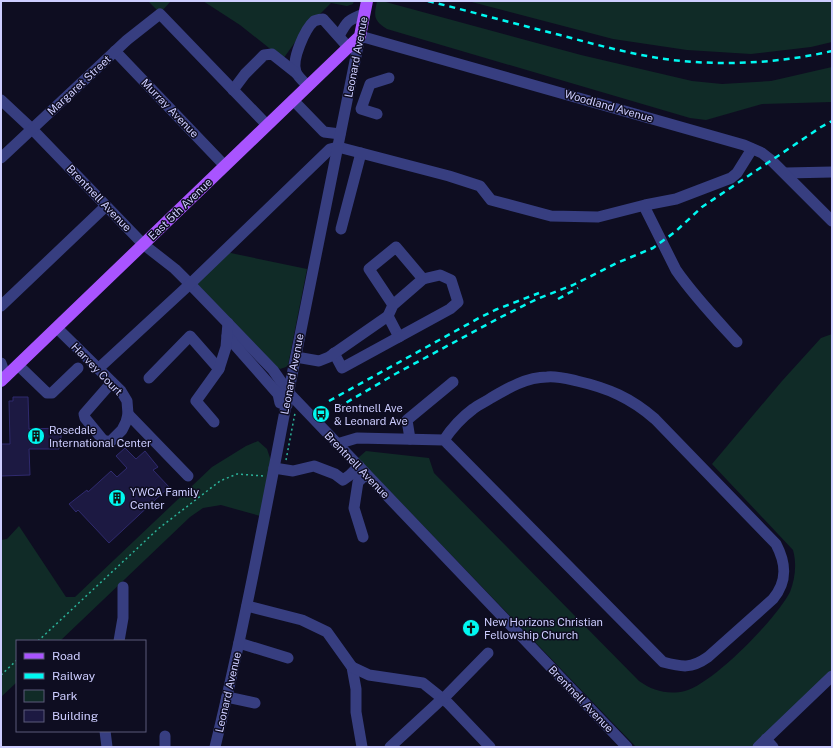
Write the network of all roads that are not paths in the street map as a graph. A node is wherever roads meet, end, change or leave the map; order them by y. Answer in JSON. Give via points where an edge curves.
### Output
{"nodes":[{"id":1,"x":367,"y":1,"type":"edge"},
{"id":2,"x":364,"y":14,"type":"junction"},
{"id":3,"x":339,"y":36,"type":"junction"},
{"id":4,"x":360,"y":36,"type":"junction"},
{"id":5,"x":348,"y":48,"type":"junction"},
{"id":6,"x":115,"y":51,"type":"junction"},
{"id":7,"x":296,"y":73,"type":"junction"},
{"id":8,"x":389,"y":78,"type":"dead end"},
{"id":9,"x":308,"y":86,"type":"junction"},
{"id":10,"x":233,"y":90,"type":"junction"},
{"id":11,"x":349,"y":92,"type":"junction"},
{"id":12,"x":365,"y":98,"type":"junction"},
{"id":13,"x":1,"y":100,"type":"edge"},
{"id":14,"x":293,"y":100,"type":"junction"},
{"id":15,"x":377,"y":114,"type":"dead end"},
{"id":16,"x":267,"y":125,"type":"junction"},
{"id":17,"x":32,"y":129,"type":"junction"},
{"id":18,"x":340,"y":134,"type":"junction"},
{"id":19,"x":338,"y":147,"type":"junction"},
{"id":20,"x":752,"y":149,"type":"junction"},
{"id":21,"x":361,"y":154,"type":"junction"},
{"id":22,"x":1,"y":158,"type":"edge"},
{"id":23,"x":225,"y":166,"type":"junction"},
{"id":24,"x":832,"y":172,"type":"edge"},
{"id":25,"x":786,"y":173,"type":"junction"},
{"id":26,"x":106,"y":206,"type":"junction"},
{"id":27,"x":644,"y":206,"type":"junction"},
{"id":28,"x":832,"y":221,"type":"edge"},
{"id":29,"x":341,"y":229,"type":"dead end"},
{"id":30,"x":143,"y":244,"type":"junction"},
{"id":31,"x":422,"y":279,"type":"junction"},
{"id":32,"x":190,"y":284,"type":"junction"},
{"id":33,"x":393,"y":305,"type":"junction"},
{"id":34,"x":1,"y":306,"type":"edge"},
{"id":35,"x":388,"y":316,"type":"junction"},
{"id":36,"x":228,"y":323,"type":"junction"},
{"id":37,"x":57,"y":328,"type":"junction"},
{"id":38,"x":227,"y":336,"type":"junction"},
{"id":39,"x":399,"y":337,"type":"junction"},
{"id":40,"x":737,"y":342,"type":"dead end"},
{"id":41,"x":334,"y":353,"type":"junction"},
{"id":42,"x":296,"y":358,"type":"junction"},
{"id":43,"x":1,"y":363,"type":"edge"},
{"id":44,"x":18,"y":365,"type":"junction"},
{"id":45,"x":78,"y":368,"type":"dead end"},
{"id":46,"x":99,"y":368,"type":"junction"},
{"id":47,"x":219,"y":369,"type":"junction"},
{"id":48,"x":273,"y":370,"type":"junction"},
{"id":49,"x":149,"y":378,"type":"dead end"},
{"id":50,"x":264,"y":378,"type":"junction"},
{"id":51,"x":3,"y":379,"type":"edge"},
{"id":52,"x":112,"y":382,"type":"junction"},
{"id":53,"x":453,"y":382,"type":"dead end"},
{"id":54,"x":289,"y":393,"type":"junction"},
{"id":55,"x":292,"y":403,"type":"junction"},
{"id":56,"x":128,"y":414,"type":"junction"},
{"id":57,"x":214,"y":422,"type":"dead end"},
{"id":58,"x":410,"y":439,"type":"junction"},
{"id":59,"x":444,"y":440,"type":"junction"},
{"id":60,"x":337,"y":444,"type":"junction"},
{"id":61,"x":363,"y":470,"type":"junction"},
{"id":62,"x":277,"y":471,"type":"junction"},
{"id":63,"x":188,"y":476,"type":"dead end"},
{"id":64,"x":363,"y":536,"type":"dead end"},
{"id":65,"x":123,"y":587,"type":"dead end"},
{"id":66,"x":247,"y":606,"type":"junction"},
{"id":67,"x":119,"y":640,"type":"edge"},
{"id":68,"x":239,"y":643,"type":"junction"},
{"id":69,"x":488,"y":653,"type":"dead end"},
{"id":70,"x":288,"y":658,"type":"dead end"},
{"id":71,"x":352,"y":667,"type":"junction"},
{"id":72,"x":832,"y":676,"type":"edge"},
{"id":73,"x":227,"y":697,"type":"junction"},
{"id":74,"x":443,"y":699,"type":"junction"},
{"id":75,"x":255,"y":703,"type":"dead end"},
{"id":76,"x":106,"y":732,"type":"edge"},
{"id":77,"x":766,"y":744,"type":"edge"},
{"id":78,"x":107,"y":747,"type":"edge"},
{"id":79,"x":215,"y":747,"type":"edge"},
{"id":80,"x":362,"y":747,"type":"edge"},
{"id":81,"x":390,"y":747,"type":"edge"},
{"id":82,"x":490,"y":747,"type":"edge"},
{"id":83,"x":627,"y":747,"type":"edge"}],
"edges":[{"from":1,"to":2,"type":"main road","name":"Leonard Avenue"},
{"from":2,"to":3,"type":"street","via":[[345,24]]},
{"from":2,"to":4,"type":"main road","name":"Leonard Avenue"},
{"from":3,"to":5,"type":"street"},
{"from":3,"to":7,"type":"street","via":[[323,18],[315,20],[299,47],[294,62]]},
{"from":4,"to":5,"type":"main road","name":"East 5th Avenue"},
{"from":4,"to":11,"type":"street","name":"Leonard Avenue"},
{"from":4,"to":20,"type":"street","name":"Woodland Avenue","via":[[698,131]]},
{"from":5,"to":9,"type":"main road","name":"East 5th Avenue"},
{"from":6,"to":10,"type":"street","name":"Margaret Street","via":[[160,14]]},
{"from":6,"to":17,"type":"street","name":"Margaret Street"},
{"from":6,"to":23,"type":"street","name":"Murray Avenue"},
{"from":7,"to":9,"type":"street"},
{"from":7,"to":10,"type":"street","via":[[272,54],[264,55]]},
{"from":8,"to":12,"type":"street","via":[[370,84]]},
{"from":9,"to":14,"type":"main road","name":"East 5th Avenue"},
{"from":10,"to":16,"type":"street"},
{"from":11,"to":12,"type":"street"},
{"from":11,"to":18,"type":"street","name":"Leonard Avenue"},
{"from":12,"to":15,"type":"street","via":[[361,109]]},
{"from":13,"to":17,"type":"street","name":"Brentnell Avenue"},
{"from":14,"to":16,"type":"main road","name":"East 5th Avenue"},
{"from":14,"to":18,"type":"street","via":[[324,132]]},
{"from":16,"to":23,"type":"main road","name":"East 5th Avenue"},
{"from":17,"to":22,"type":"street","name":"Margaret Street"},
{"from":17,"to":26,"type":"street","name":"Brentnell Avenue"},
{"from":18,"to":19,"type":"street","name":"Leonard Avenue"},
{"from":19,"to":21,"type":"street"},
{"from":19,"to":32,"type":"street","via":[[327,151]]},
{"from":19,"to":42,"type":"street","name":"Leonard Avenue"},
{"from":20,"to":25,"type":"street","name":"Woodland Avenue","via":[[767,156]]},
{"from":20,"to":27,"type":"street","via":[[731,178],[676,199]]},
{"from":21,"to":27,"type":"street","via":[[480,186],[491,200],[551,216],[598,218]]},
{"from":21,"to":29,"type":"street"},
{"from":23,"to":30,"type":"main road","name":"East 5th Avenue"},
{"from":24,"to":25,"type":"street"},
{"from":25,"to":28,"type":"street","name":"Woodland Avenue"},
{"from":26,"to":30,"type":"street","name":"Brentnell Avenue"},
{"from":26,"to":34,"type":"street"},
{"from":27,"to":40,"type":"street","via":[[676,270]]},
{"from":30,"to":32,"type":"street","name":"Brentnell Avenue"},
{"from":30,"to":37,"type":"main road","name":"East 5th Avenue"},
{"from":31,"to":33,"type":"street"},
{"from":31,"to":33,"type":"street","via":[[396,247],[369,269]]},
{"from":31,"to":39,"type":"street","via":[[440,275],[451,280],[458,302]]},
{"from":32,"to":36,"type":"street","name":"Brentnell Avenue"},
{"from":32,"to":46,"type":"street"},
{"from":33,"to":35,"type":"street"},
{"from":35,"to":39,"type":"street"},
{"from":35,"to":41,"type":"street"},
{"from":36,"to":38,"type":"street"},
{"from":36,"to":48,"type":"street","name":"Brentnell Avenue"},
{"from":37,"to":44,"type":"main road","name":"East 5th Avenue"},
{"from":37,"to":46,"type":"street","name":"Harvey Court"},
{"from":38,"to":47,"type":"street"},
{"from":38,"to":50,"type":"street"},
{"from":39,"to":41,"type":"street","via":[[342,368]]},
{"from":41,"to":42,"type":"street","via":[[318,361]]},
{"from":42,"to":54,"type":"street","name":"Leonard Avenue"},
{"from":43,"to":51,"type":"street"},
{"from":44,"to":45,"type":"street","via":[[47,393],[52,393]]},
{"from":44,"to":51,"type":"main road","name":"East 5th Avenue"},
{"from":46,"to":52,"type":"street","name":"Harvey Court"},
{"from":47,"to":49,"type":"street","via":[[190,336]]},
{"from":47,"to":57,"type":"street","via":[[196,401]]},
{"from":48,"to":50,"type":"street"},
{"from":48,"to":54,"type":"street","name":"Brentnell Avenue"},
{"from":50,"to":55,"type":"street","via":[[278,394],[280,403]]},
{"from":52,"to":56,"type":"street","name":"Harvey Court","via":[[127,402]]},
{"from":52,"to":56,"type":"street","via":[[84,414],[85,418],[103,440],[110,442],[122,430]]},
{"from":53,"to":58,"type":"street","via":[[407,420]]},
{"from":54,"to":55,"type":"street","name":"Brentnell Avenue"},
{"from":55,"to":60,"type":"street","name":"Brentnell Avenue"},
{"from":55,"to":62,"type":"street","name":"Leonard Avenue"},
{"from":56,"to":63,"type":"street","name":"Harvey Court"},
{"from":58,"to":59,"type":"street"},
{"from":58,"to":60,"type":"street","via":[[357,438]]},
{"from":59,"to":59,"type":"street","via":[[662,662],[684,667],[698,664],[779,592],[784,562],[776,544],[655,419],[620,394],[567,379],[547,376],[529,379],[474,408],[455,425]]},
{"from":60,"to":61,"type":"street","name":"Brentnell Avenue"},
{"from":61,"to":62,"type":"street","via":[[342,480],[335,474],[314,466],[292,471]]},
{"from":61,"to":64,"type":"street","via":[[358,482],[354,508]]},
{"from":61,"to":83,"type":"street","name":"Brentnell Avenue"},
{"from":62,"to":66,"type":"street","name":"Leonard Avenue"},
{"from":65,"to":67,"type":"street","via":[[123,618]]},
{"from":66,"to":68,"type":"street","name":"Leonard Avenue"},
{"from":66,"to":71,"type":"street","via":[[302,620],[327,632]]},
{"from":68,"to":70,"type":"street"},
{"from":68,"to":73,"type":"street","name":"Leonard Avenue"},
{"from":69,"to":74,"type":"street"},
{"from":71,"to":74,"type":"street","via":[[369,675],[423,684]]},
{"from":71,"to":80,"type":"street"},
{"from":72,"to":77,"type":"street"},
{"from":73,"to":75,"type":"street"},
{"from":73,"to":79,"type":"street","name":"Leonard Avenue"},
{"from":74,"to":81,"type":"street"},
{"from":74,"to":82,"type":"street"},
{"from":76,"to":78,"type":"street"}]}
